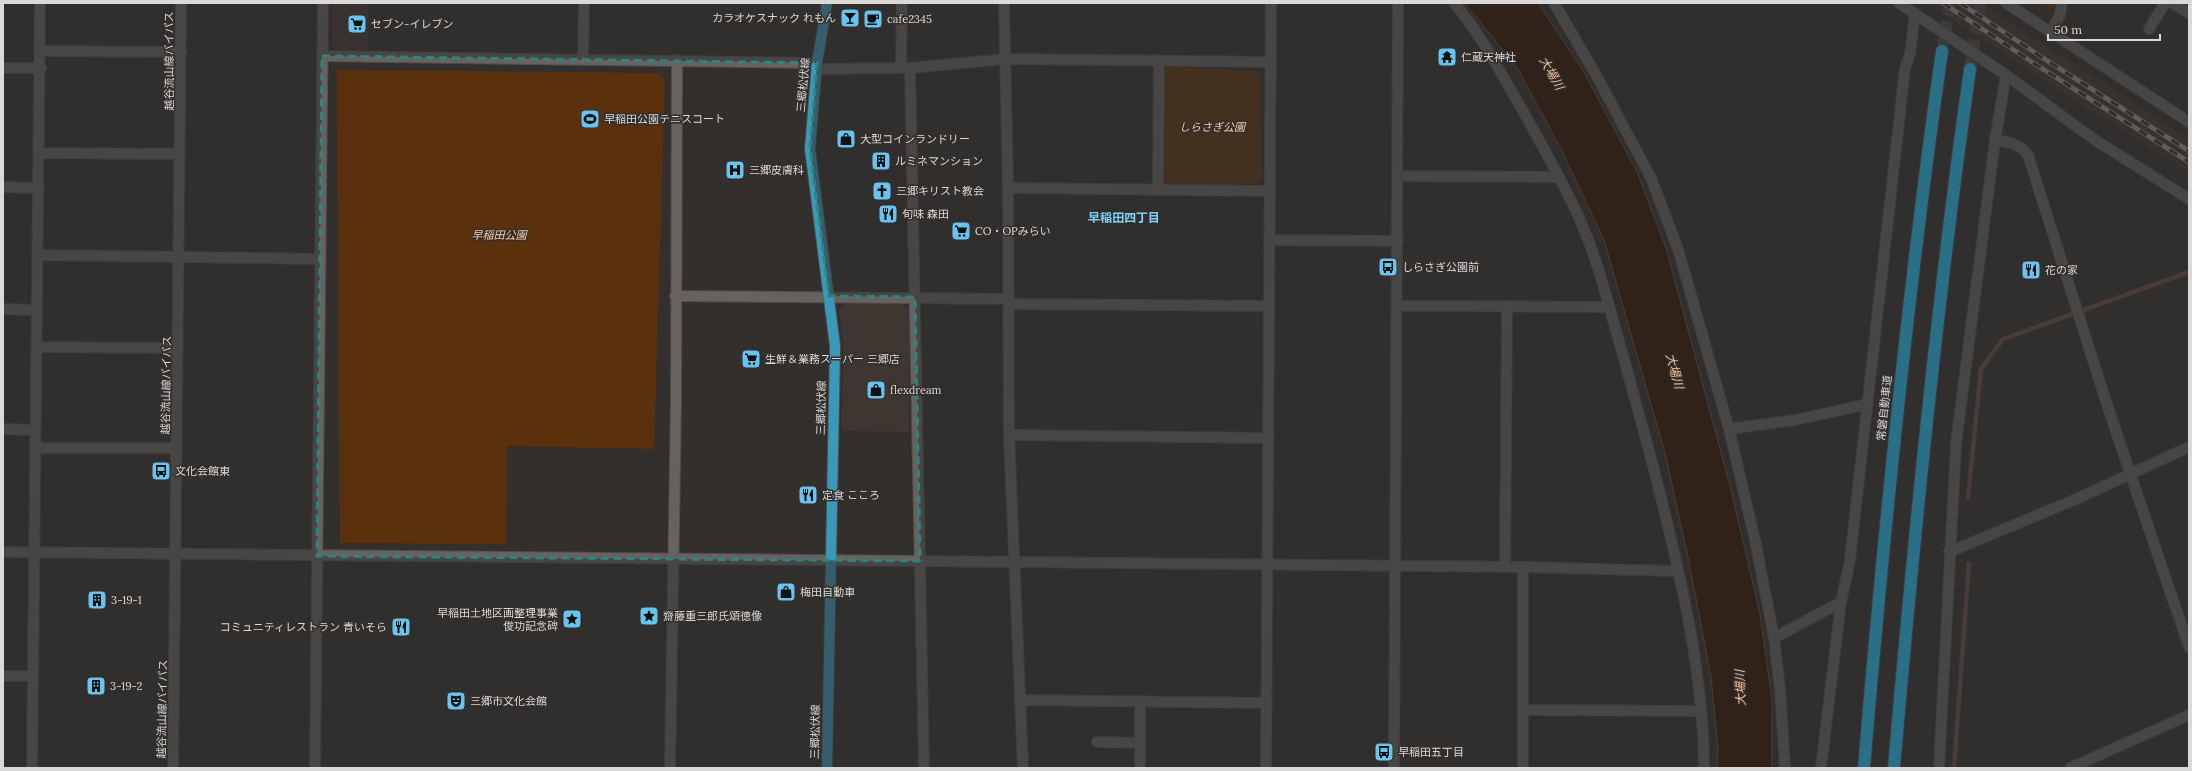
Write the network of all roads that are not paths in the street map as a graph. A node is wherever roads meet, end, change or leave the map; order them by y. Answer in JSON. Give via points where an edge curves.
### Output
{"nodes":[{"id":1,"x":40,"y":3,"type":"edge"},
{"id":2,"x":181,"y":3,"type":"edge"},
{"id":3,"x":323,"y":3,"type":"edge"},
{"id":4,"x":584,"y":3,"type":"edge"},
{"id":5,"x":827,"y":3,"type":"edge"},
{"id":6,"x":902,"y":3,"type":"edge"},
{"id":7,"x":1004,"y":3,"type":"edge"},
{"id":8,"x":1271,"y":3,"type":"edge"},
{"id":9,"x":1398,"y":3,"type":"edge"},
{"id":10,"x":1454,"y":3,"type":"edge"},
{"id":11,"x":1554,"y":3,"type":"edge"},
{"id":12,"x":1899,"y":3,"type":"edge"},
{"id":13,"x":2006,"y":3,"type":"edge"},
{"id":14,"x":2062,"y":3,"type":"edge"},
{"id":15,"x":2165,"y":3,"type":"edge"},
{"id":16,"x":2172,"y":3,"type":"edge"},
{"id":17,"x":2189,"y":13,"type":"edge"},
{"id":18,"x":1915,"y":14,"type":"junction"},
{"id":19,"x":2149,"y":29,"type":"dead end"},
{"id":20,"x":2050,"y":33,"type":"junction"},
{"id":21,"x":41,"y":51,"type":"junction"},
{"id":22,"x":1942,"y":51,"type":"tunnel mouth"},
{"id":23,"x":181,"y":52,"type":"junction"},
{"id":24,"x":322,"y":56,"type":"junction"},
{"id":25,"x":1005,"y":59,"type":"junction"},
{"id":26,"x":583,"y":60,"type":"junction"},
{"id":27,"x":677,"y":60,"type":"junction"},
{"id":28,"x":1159,"y":60,"type":"junction"},
{"id":29,"x":1271,"y":62,"type":"junction"},
{"id":30,"x":816,"y":66,"type":"junction"},
{"id":31,"x":3,"y":68,"type":"edge"},
{"id":32,"x":41,"y":68,"type":"junction"},
{"id":33,"x":906,"y":68,"type":"junction"},
{"id":34,"x":1970,"y":69,"type":"tunnel mouth"},
{"id":35,"x":2006,"y":75,"type":"junction"},
{"id":36,"x":2189,"y":122,"type":"edge"},
{"id":37,"x":1995,"y":140,"type":"junction"},
{"id":38,"x":39,"y":153,"type":"junction"},
{"id":39,"x":180,"y":154,"type":"junction"},
{"id":40,"x":1399,"y":176,"type":"junction"},
{"id":41,"x":1558,"y":177,"type":"junction"},
{"id":42,"x":3,"y":187,"type":"edge"},
{"id":43,"x":39,"y":188,"type":"junction"},
{"id":44,"x":1008,"y":188,"type":"junction"},
{"id":45,"x":1158,"y":190,"type":"junction"},
{"id":46,"x":1270,"y":191,"type":"junction"},
{"id":47,"x":2189,"y":199,"type":"edge"},
{"id":48,"x":1270,"y":240,"type":"junction"},
{"id":49,"x":1398,"y":241,"type":"junction"},
{"id":50,"x":38,"y":255,"type":"junction"},
{"id":51,"x":180,"y":257,"type":"junction"},
{"id":52,"x":320,"y":259,"type":"junction"},
{"id":53,"x":675,"y":296,"type":"junction"},
{"id":54,"x":829,"y":296,"type":"junction"},
{"id":55,"x":915,"y":297,"type":"junction"},
{"id":56,"x":1010,"y":301,"type":"junction"},
{"id":57,"x":1269,"y":306,"type":"junction"},
{"id":58,"x":1396,"y":306,"type":"junction"},
{"id":59,"x":1507,"y":306,"type":"junction"},
{"id":60,"x":1610,"y":307,"type":"junction"},
{"id":61,"x":3,"y":309,"type":"edge"},
{"id":62,"x":38,"y":310,"type":"junction"},
{"id":63,"x":37,"y":347,"type":"junction"},
{"id":64,"x":178,"y":348,"type":"junction"},
{"id":65,"x":1868,"y":404,"type":"junction"},
{"id":66,"x":3,"y":429,"type":"edge"},
{"id":67,"x":1729,"y":429,"type":"junction"},
{"id":68,"x":35,"y":430,"type":"junction"},
{"id":69,"x":1009,"y":435,"type":"junction"},
{"id":70,"x":1269,"y":438,"type":"junction"},
{"id":71,"x":2189,"y":447,"type":"edge"},
{"id":72,"x":35,"y":448,"type":"junction"},
{"id":73,"x":177,"y":448,"type":"junction"},
{"id":74,"x":2131,"y":473,"type":"junction"},
{"id":75,"x":3,"y":552,"type":"edge"},
{"id":76,"x":34,"y":552,"type":"junction"},
{"id":77,"x":1949,"y":552,"type":"junction"},
{"id":78,"x":176,"y":554,"type":"junction"},
{"id":79,"x":317,"y":556,"type":"junction"},
{"id":80,"x":672,"y":559,"type":"junction"},
{"id":81,"x":831,"y":561,"type":"junction"},
{"id":82,"x":920,"y":561,"type":"junction"},
{"id":83,"x":1015,"y":563,"type":"junction"},
{"id":84,"x":1268,"y":566,"type":"junction"},
{"id":85,"x":1396,"y":567,"type":"junction"},
{"id":86,"x":1505,"y":567,"type":"junction"},
{"id":87,"x":1523,"y":567,"type":"junction"},
{"id":88,"x":1677,"y":571,"type":"junction"},
{"id":89,"x":1841,"y":602,"type":"junction"},
{"id":90,"x":1774,"y":638,"type":"junction"},
{"id":91,"x":2189,"y":647,"type":"edge"},
{"id":92,"x":3,"y":676,"type":"edge"},
{"id":93,"x":33,"y":676,"type":"junction"},
{"id":94,"x":1020,"y":700,"type":"junction"},
{"id":95,"x":1140,"y":701,"type":"junction"},
{"id":96,"x":1266,"y":703,"type":"junction"},
{"id":97,"x":1523,"y":710,"type":"junction"},
{"id":98,"x":1701,"y":711,"type":"junction"},
{"id":99,"x":2189,"y":715,"type":"edge"},
{"id":100,"x":1097,"y":742,"type":"dead end"},
{"id":101,"x":1140,"y":743,"type":"junction"},
{"id":102,"x":32,"y":768,"type":"edge"},
{"id":103,"x":173,"y":768,"type":"edge"},
{"id":104,"x":315,"y":768,"type":"edge"},
{"id":105,"x":670,"y":768,"type":"edge"},
{"id":106,"x":827,"y":768,"type":"edge"},
{"id":107,"x":924,"y":768,"type":"edge"},
{"id":108,"x":1023,"y":768,"type":"edge"},
{"id":109,"x":1140,"y":768,"type":"edge"},
{"id":110,"x":1266,"y":768,"type":"edge"},
{"id":111,"x":1394,"y":768,"type":"edge"},
{"id":112,"x":1522,"y":768,"type":"edge"},
{"id":113,"x":1704,"y":768,"type":"edge"},
{"id":114,"x":1785,"y":768,"type":"edge"},
{"id":115,"x":1821,"y":768,"type":"edge"},
{"id":116,"x":1864,"y":768,"type":"edge"},
{"id":117,"x":1894,"y":768,"type":"edge"},
{"id":118,"x":1940,"y":768,"type":"edge"},
{"id":119,"x":2070,"y":768,"type":"edge"}],
"edges":[{"from":1,"to":21,"type":"street"},
{"from":2,"to":23,"type":"street","name":"越谷流山線バイパス"},
{"from":3,"to":24,"type":"street"},
{"from":4,"to":26,"type":"street"},
{"from":5,"to":30,"type":"main road","name":"三郷松伏線"},
{"from":6,"to":33,"type":"street"},
{"from":7,"to":25,"type":"street"},
{"from":8,"to":29,"type":"street"},
{"from":9,"to":40,"type":"street"},
{"from":10,"to":41,"type":"street","via":[[1468,19],[1487,49]]},
{"from":11,"to":67,"type":"street","via":[[1595,72],[1651,178],[1678,249]]},
{"from":12,"to":18,"type":"street"},
{"from":13,"to":20,"type":"street"},
{"from":14,"to":20,"type":"street","via":[[2060,16]]},
{"from":15,"to":19,"type":"street"},
{"from":16,"to":17,"type":"street"},
{"from":18,"to":35,"type":"street"},
{"from":18,"to":65,"type":"street","via":[[1893,162]]},
{"from":20,"to":36,"type":"street"},
{"from":21,"to":23,"type":"street"},
{"from":21,"to":32,"type":"street"},
{"from":22,"to":116,"type":"highway","name":"常磐自動車道","via":[[1906,329],[1880,569]]},
{"from":23,"to":39,"type":"street","name":"越谷流山線バイパス"},
{"from":24,"to":26,"type":"street"},
{"from":24,"to":52,"type":"street"},
{"from":25,"to":28,"type":"street"},
{"from":25,"to":33,"type":"street"},
{"from":25,"to":44,"type":"street"},
{"from":26,"to":27,"type":"street"},
{"from":27,"to":30,"type":"street"},
{"from":27,"to":53,"type":"street"},
{"from":28,"to":29,"type":"street"},
{"from":28,"to":45,"type":"street"},
{"from":29,"to":46,"type":"street"},
{"from":30,"to":33,"type":"street"},
{"from":30,"to":54,"type":"main road","name":"三郷松伏線","via":[[810,149]]},
{"from":31,"to":32,"type":"street"},
{"from":32,"to":38,"type":"street"},
{"from":33,"to":55,"type":"street"},
{"from":34,"to":117,"type":"highway","via":[[1934,350]]},
{"from":35,"to":37,"type":"street"},
{"from":35,"to":47,"type":"street","via":[[2095,140]]},
{"from":37,"to":74,"type":"street","via":[[2021,146],[2028,155]]},
{"from":37,"to":77,"type":"street","via":[[1956,444]]},
{"from":38,"to":39,"type":"street"},
{"from":38,"to":43,"type":"street"},
{"from":39,"to":51,"type":"street","name":"越谷流山線バイパス"},
{"from":40,"to":41,"type":"street"},
{"from":40,"to":49,"type":"street"},
{"from":41,"to":60,"type":"street","via":[[1576,212],[1596,262]]},
{"from":42,"to":43,"type":"street"},
{"from":43,"to":50,"type":"street"},
{"from":44,"to":45,"type":"street"},
{"from":44,"to":56,"type":"street"},
{"from":45,"to":46,"type":"street"},
{"from":46,"to":48,"type":"street"},
{"from":48,"to":49,"type":"street"},
{"from":48,"to":57,"type":"street"},
{"from":49,"to":58,"type":"street"},
{"from":50,"to":51,"type":"street"},
{"from":50,"to":62,"type":"street"},
{"from":51,"to":52,"type":"street"},
{"from":51,"to":64,"type":"street","name":"越谷流山線バイパス"},
{"from":52,"to":79,"type":"street"},
{"from":53,"to":54,"type":"street"},
{"from":53,"to":80,"type":"street","via":[[676,401]]},
{"from":54,"to":55,"type":"street"},
{"from":54,"to":81,"type":"main road","name":"三郷松伏線","via":[[834,346]]},
{"from":55,"to":56,"type":"street"},
{"from":55,"to":82,"type":"street"},
{"from":56,"to":57,"type":"street"},
{"from":56,"to":69,"type":"street"},
{"from":57,"to":70,"type":"street"},
{"from":58,"to":59,"type":"street"},
{"from":58,"to":85,"type":"street"},
{"from":59,"to":60,"type":"street"},
{"from":59,"to":86,"type":"street"},
{"from":60,"to":88,"type":"street","via":[[1656,477]]},
{"from":61,"to":62,"type":"street"},
{"from":62,"to":63,"type":"street"},
{"from":63,"to":64,"type":"street"},
{"from":63,"to":68,"type":"street"},
{"from":64,"to":73,"type":"street","name":"越谷流山線バイパス"},
{"from":65,"to":67,"type":"street","via":[[1795,420]]},
{"from":65,"to":89,"type":"street","via":[[1850,560]]},
{"from":66,"to":68,"type":"street"},
{"from":67,"to":90,"type":"street","via":[[1755,540]]},
{"from":68,"to":72,"type":"street"},
{"from":69,"to":70,"type":"street"},
{"from":69,"to":83,"type":"street"},
{"from":70,"to":84,"type":"street"},
{"from":71,"to":74,"type":"street"},
{"from":72,"to":73,"type":"street"},
{"from":72,"to":76,"type":"street"},
{"from":73,"to":78,"type":"street","name":"越谷流山線バイパス"},
{"from":74,"to":77,"type":"street","via":[[2074,500]]},
{"from":74,"to":91,"type":"street"},
{"from":75,"to":76,"type":"street"},
{"from":76,"to":78,"type":"street"},
{"from":76,"to":93,"type":"street"},
{"from":77,"to":118,"type":"street"},
{"from":78,"to":79,"type":"street"},
{"from":78,"to":103,"type":"street","name":"越谷流山線バイパス"},
{"from":79,"to":80,"type":"street"},
{"from":79,"to":104,"type":"street"},
{"from":80,"to":81,"type":"street"},
{"from":80,"to":105,"type":"street"},
{"from":81,"to":82,"type":"street"},
{"from":81,"to":106,"type":"main road","name":"三郷松伏線"},
{"from":82,"to":83,"type":"street"},
{"from":82,"to":107,"type":"street"},
{"from":83,"to":84,"type":"street"},
{"from":83,"to":94,"type":"street"},
{"from":84,"to":85,"type":"street"},
{"from":84,"to":96,"type":"street"},
{"from":85,"to":86,"type":"street"},
{"from":85,"to":111,"type":"street"},
{"from":86,"to":87,"type":"street"},
{"from":87,"to":88,"type":"street"},
{"from":87,"to":97,"type":"street"},
{"from":88,"to":98,"type":"street"},
{"from":89,"to":90,"type":"street"},
{"from":89,"to":115,"type":"street"},
{"from":90,"to":114,"type":"street"},
{"from":92,"to":93,"type":"street"},
{"from":93,"to":102,"type":"street"},
{"from":94,"to":95,"type":"street"},
{"from":94,"to":108,"type":"street"},
{"from":95,"to":96,"type":"street"},
{"from":95,"to":101,"type":"street"},
{"from":96,"to":110,"type":"street"},
{"from":97,"to":98,"type":"street"},
{"from":97,"to":112,"type":"street"},
{"from":98,"to":113,"type":"street"},
{"from":99,"to":119,"type":"street"},
{"from":100,"to":101,"type":"street"},
{"from":101,"to":109,"type":"street"}]}
